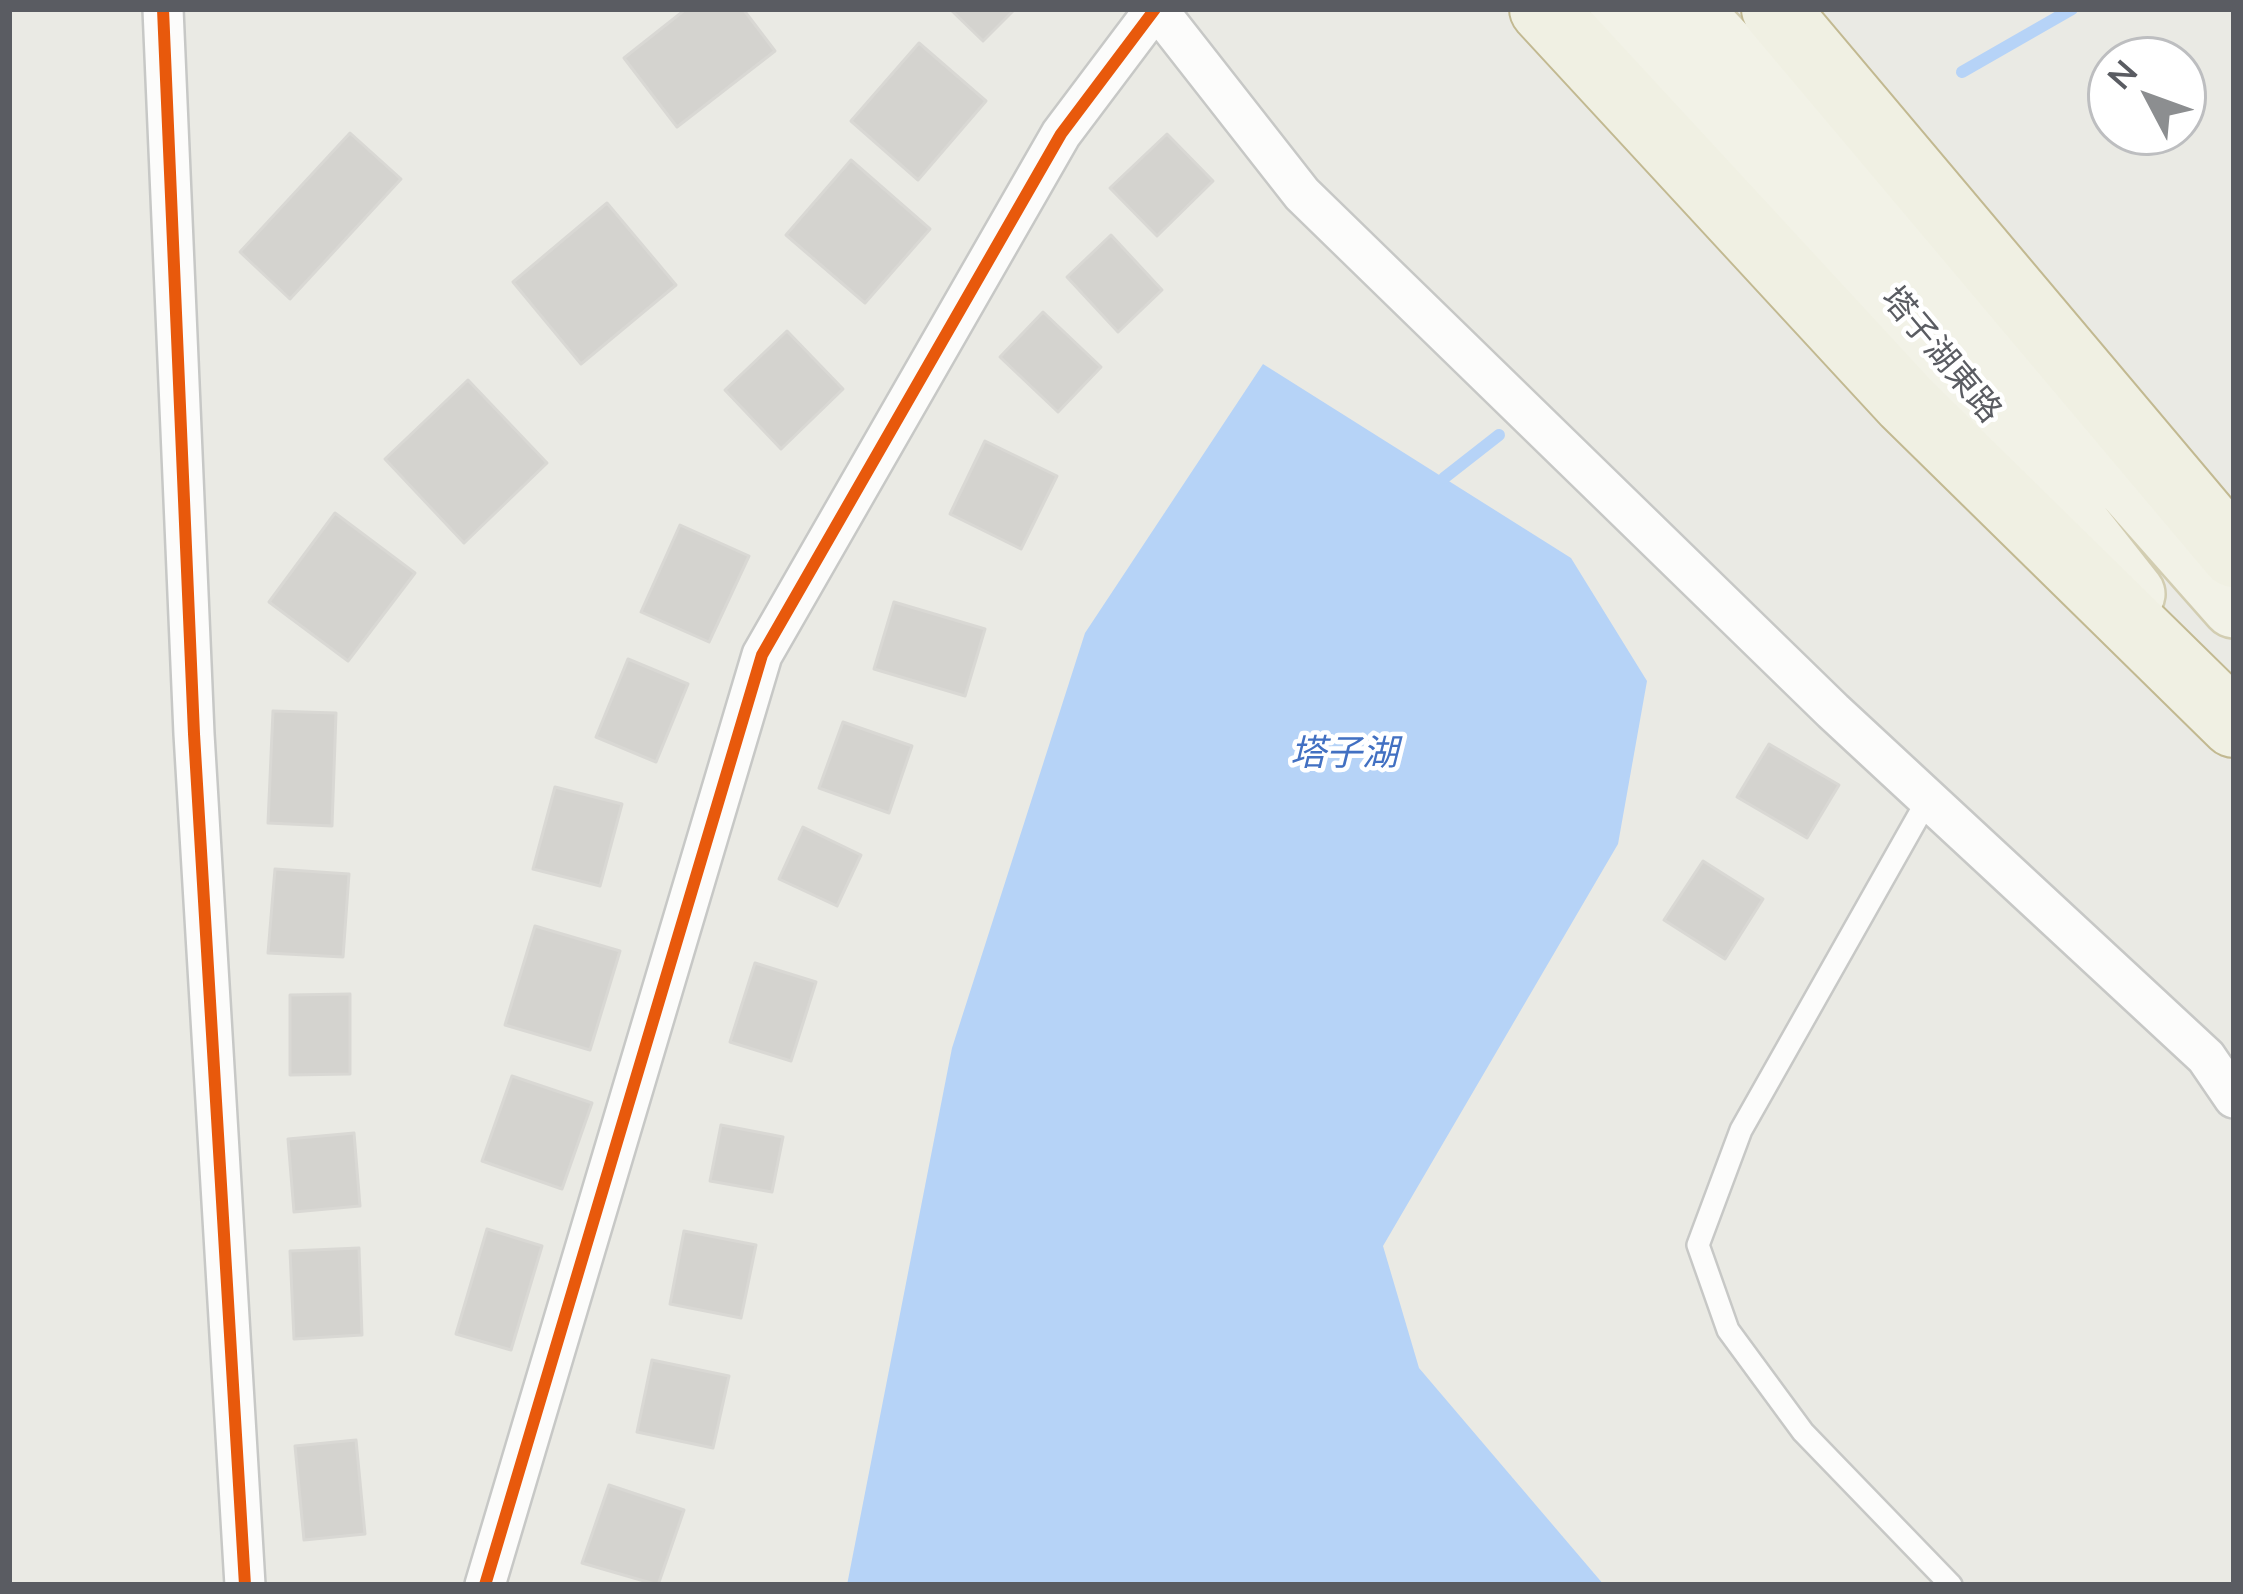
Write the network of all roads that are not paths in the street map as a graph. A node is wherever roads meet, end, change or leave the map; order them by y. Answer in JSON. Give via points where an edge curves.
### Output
{"nodes":[{"id":1,"x":164,"y":9,"type":"edge"},
{"id":2,"x":1156,"y":9,"type":"edge"},
{"id":3,"x":1543,"y":9,"type":"edge"},
{"id":4,"x":1622,"y":9,"type":"edge"},
{"id":5,"x":1688,"y":9,"type":"edge"},
{"id":6,"x":1774,"y":9,"type":"edge"},
{"id":7,"x":1946,"y":317,"type":"junction"},
{"id":8,"x":2234,"y":554,"type":"edge"},
{"id":9,"x":2234,"y":606,"type":"edge"},
{"id":10,"x":2234,"y":723,"type":"edge"},
{"id":11,"x":1928,"y":799,"type":"junction"},
{"id":12,"x":2234,"y":1098,"type":"edge"},
{"id":13,"x":245,"y":1585,"type":"edge"},
{"id":14,"x":485,"y":1585,"type":"edge"},
{"id":15,"x":1951,"y":1585,"type":"edge"}],
"edges":[{"from":1,"to":13,"type":"street","via":[[196,758]]},
{"from":2,"to":11,"type":"street","via":[[1302,194]]},
{"from":2,"to":14,"type":"street","via":[[1061,134],[762,655]]},
{"from":3,"to":10,"type":"highway","via":[[1906,402]]},
{"from":4,"to":7,"type":"main road","name":"塔子湖東路"},
{"from":5,"to":7,"type":"main road","name":"塔子湖東路"},
{"from":6,"to":8,"type":"highway"},
{"from":7,"to":9,"type":"main road","name":"塔子湖東路"},
{"from":7,"to":10,"type":"main road","name":"塔子湖東路"},
{"from":11,"to":12,"type":"street","via":[[2206,1058]]},
{"from":11,"to":15,"type":"lane","via":[[1741,1130],[1698,1245],[1728,1330],[1803,1432]]}]}
